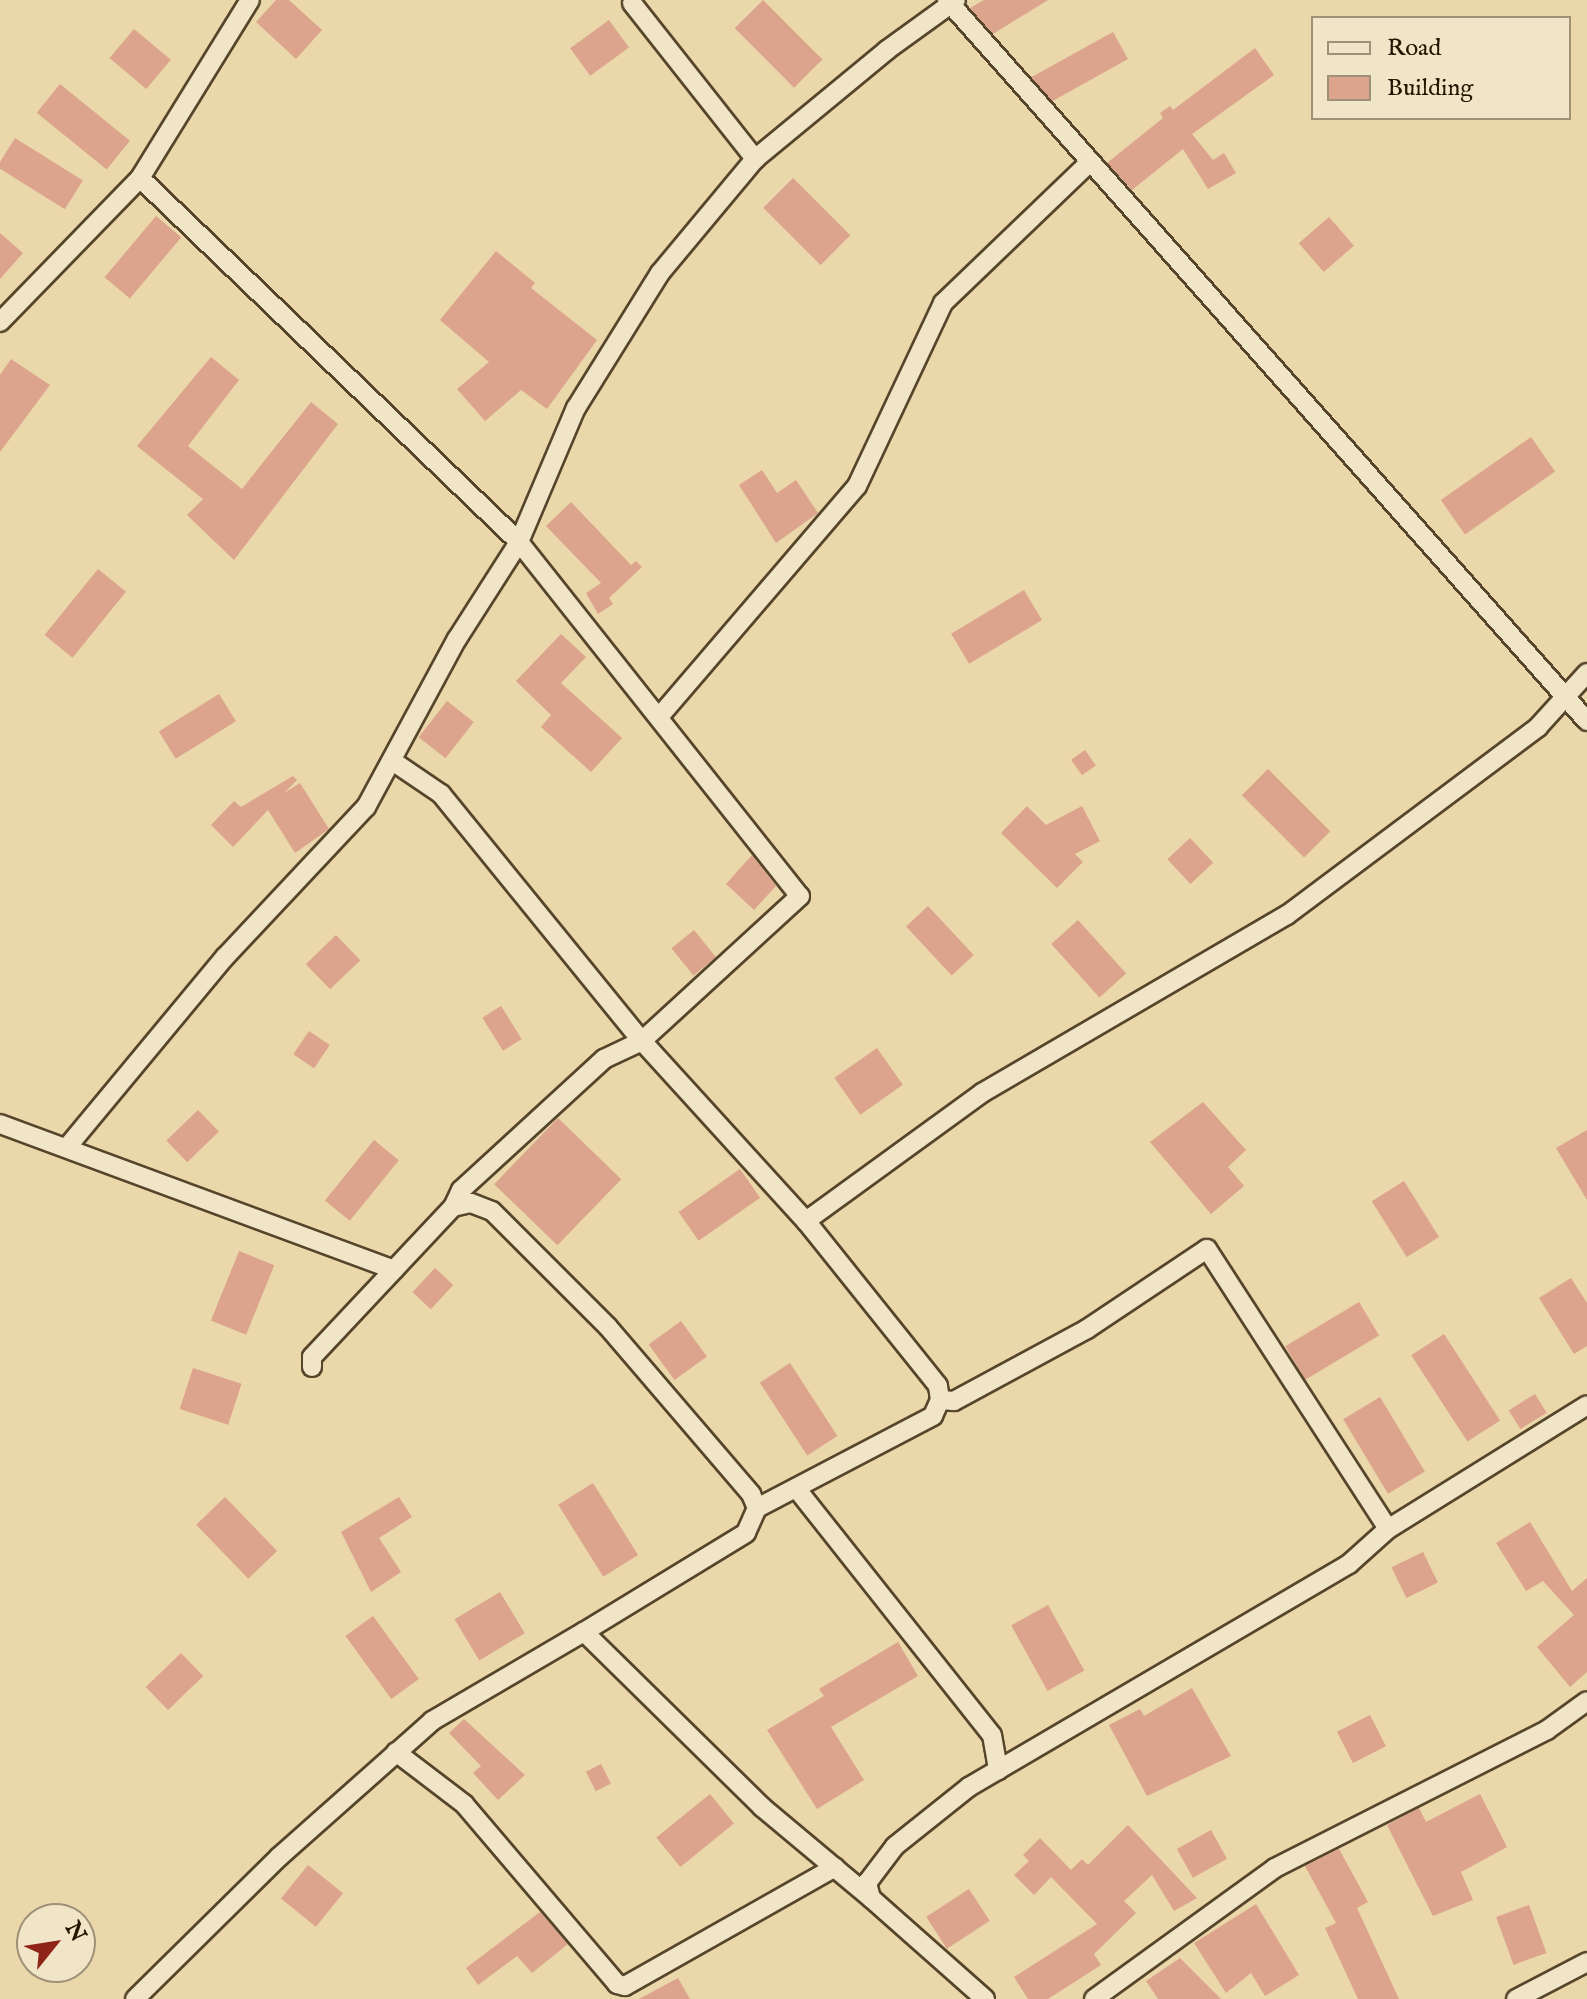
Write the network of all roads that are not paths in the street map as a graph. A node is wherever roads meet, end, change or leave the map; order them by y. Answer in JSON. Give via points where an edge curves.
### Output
{"nodes":[{"id":1,"x":250,"y":0,"type":"edge"},
{"id":2,"x":951,"y":1,"type":"edge"},
{"id":3,"x":632,"y":3,"type":"dead end"},
{"id":4,"x":755,"y":159,"type":"junction"},
{"id":5,"x":1090,"y":162,"type":"junction"},
{"id":6,"x":140,"y":178,"type":"junction"},
{"id":7,"x":0,"y":322,"type":"edge"},
{"id":8,"x":519,"y":542,"type":"junction"},
{"id":9,"x":1587,"y":673,"type":"edge"},
{"id":10,"x":1563,"y":694,"type":"junction"},
{"id":11,"x":659,"y":717,"type":"junction"},
{"id":12,"x":1587,"y":721,"type":"edge"},
{"id":13,"x":394,"y":762,"type":"junction"},
{"id":14,"x":642,"y":1041,"type":"junction"},
{"id":15,"x":0,"y":1124,"type":"edge"},
{"id":16,"x":68,"y":1146,"type":"junction"},
{"id":17,"x":453,"y":1207,"type":"junction"},
{"id":18,"x":806,"y":1221,"type":"junction"},
{"id":19,"x":394,"y":1270,"type":"junction"},
{"id":20,"x":312,"y":1367,"type":"dead end"},
{"id":21,"x":940,"y":1400,"type":"junction"},
{"id":22,"x":1587,"y":1405,"type":"edge"},
{"id":23,"x":796,"y":1488,"type":"junction"},
{"id":24,"x":757,"y":1508,"type":"junction"},
{"id":25,"x":1388,"y":1529,"type":"junction"},
{"id":26,"x":584,"y":1632,"type":"junction"},
{"id":27,"x":1587,"y":1701,"type":"edge"},
{"id":28,"x":396,"y":1752,"type":"junction"},
{"id":29,"x":998,"y":1770,"type":"junction"},
{"id":30,"x":835,"y":1867,"type":"junction"},
{"id":31,"x":871,"y":1898,"type":"junction"},
{"id":32,"x":1587,"y":1962,"type":"edge"},
{"id":33,"x":135,"y":1999,"type":"edge"},
{"id":34,"x":985,"y":1999,"type":"edge"},
{"id":35,"x":1094,"y":1999,"type":"edge"},
{"id":36,"x":1516,"y":1999,"type":"edge"}],
"edges":[{"from":1,"to":6,"type":"street"},
{"from":2,"to":4,"type":"street"},
{"from":2,"to":5,"type":"street"},
{"from":3,"to":4,"type":"street"},
{"from":4,"to":8,"type":"street","via":[[624,323],[576,408]]},
{"from":5,"to":10,"type":"street"},
{"from":5,"to":11,"type":"street","via":[[943,303],[857,486]]},
{"from":6,"to":7,"type":"street"},
{"from":6,"to":8,"type":"street"},
{"from":8,"to":11,"type":"street"},
{"from":8,"to":13,"type":"street","via":[[457,639]]},
{"from":9,"to":10,"type":"street"},
{"from":10,"to":12,"type":"street"},
{"from":10,"to":18,"type":"street","via":[[1538,727],[1287,915],[982,1093]]},
{"from":11,"to":14,"type":"street","via":[[800,896]]},
{"from":13,"to":14,"type":"street","via":[[441,794]]},
{"from":13,"to":16,"type":"street","via":[[366,807],[225,957]]},
{"from":14,"to":17,"type":"street","via":[[604,1059],[461,1190]]},
{"from":14,"to":18,"type":"street"},
{"from":15,"to":16,"type":"street"},
{"from":16,"to":19,"type":"street"},
{"from":17,"to":19,"type":"street"},
{"from":17,"to":24,"type":"street","via":[[471,1203],[492,1211],[608,1327],[751,1494]]},
{"from":18,"to":21,"type":"street","via":[[938,1386]]},
{"from":19,"to":20,"type":"street","via":[[312,1357]]},
{"from":21,"to":23,"type":"street","via":[[933,1416]]},
{"from":21,"to":25,"type":"street","via":[[954,1401],[1087,1329],[1207,1249]]},
{"from":22,"to":25,"type":"street"},
{"from":23,"to":24,"type":"street"},
{"from":23,"to":29,"type":"street","via":[[992,1735]]},
{"from":24,"to":26,"type":"street","via":[[746,1533]]},
{"from":25,"to":29,"type":"street","via":[[1349,1564]]},
{"from":26,"to":28,"type":"street","via":[[432,1721]]},
{"from":26,"to":30,"type":"street","via":[[762,1807]]},
{"from":27,"to":35,"type":"street","via":[[1547,1730],[1275,1868]]},
{"from":28,"to":30,"type":"street","via":[[464,1804],[617,1984],[625,1986]]},
{"from":28,"to":33,"type":"street","via":[[279,1857]]},
{"from":29,"to":31,"type":"street","via":[[895,1846],[867,1883]]},
{"from":30,"to":31,"type":"street"},
{"from":31,"to":34,"type":"street"},
{"from":32,"to":36,"type":"street"}]}
